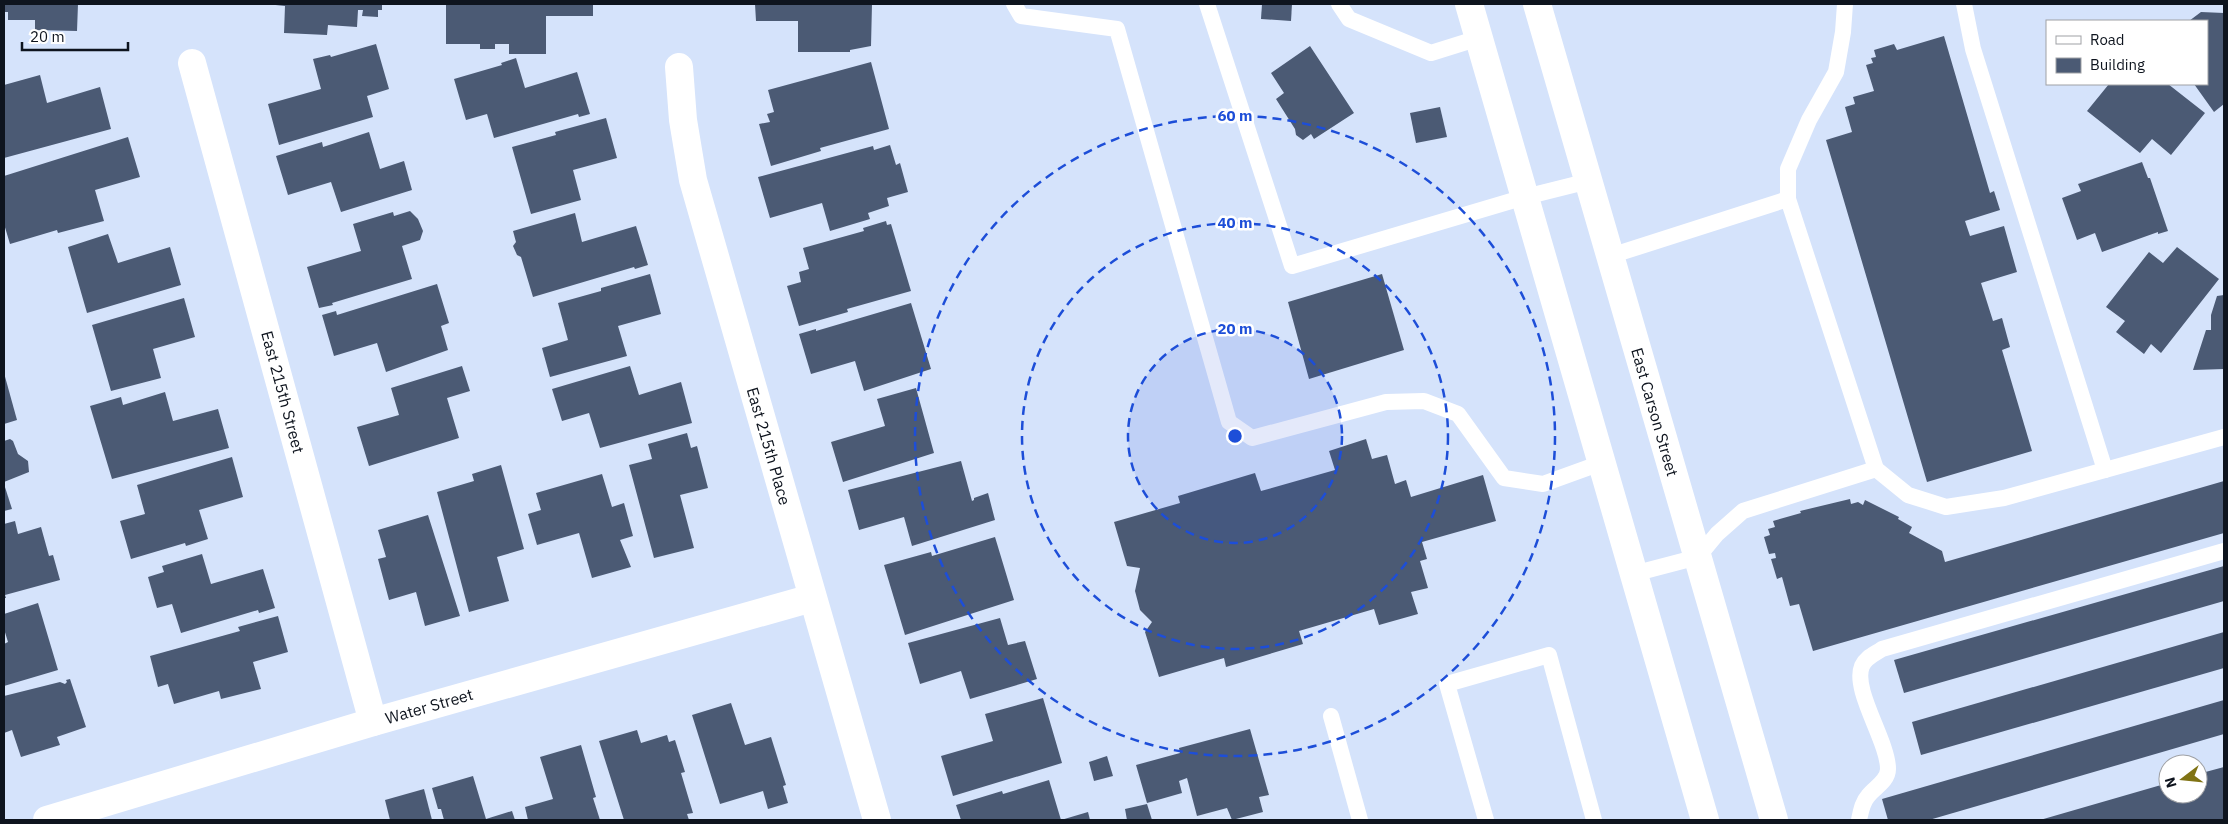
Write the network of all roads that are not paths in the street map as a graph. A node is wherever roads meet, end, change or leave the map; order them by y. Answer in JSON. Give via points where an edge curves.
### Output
{"nodes":[{"id":1,"x":1014,"y":4,"type":"edge"},
{"id":2,"x":1207,"y":4,"type":"edge"},
{"id":3,"x":1339,"y":4,"type":"edge"},
{"id":4,"x":1469,"y":4,"type":"edge"},
{"id":5,"x":1536,"y":4,"type":"edge"},
{"id":6,"x":1845,"y":4,"type":"edge"},
{"id":7,"x":1964,"y":4,"type":"edge"},
{"id":8,"x":1479,"y":38,"type":"junction"},
{"id":9,"x":192,"y":63,"type":"dead end"},
{"id":10,"x":679,"y":67,"type":"dead end"},
{"id":11,"x":1589,"y":181,"type":"junction"},
{"id":12,"x":1525,"y":197,"type":"junction"},
{"id":13,"x":1788,"y":199,"type":"junction"},
{"id":14,"x":1610,"y":256,"type":"junction"},
{"id":15,"x":2224,"y":437,"type":"edge"},
{"id":16,"x":1601,"y":463,"type":"junction"},
{"id":17,"x":1876,"y":469,"type":"junction"},
{"id":18,"x":2105,"y":470,"type":"junction"},
{"id":19,"x":2224,"y":551,"type":"edge"},
{"id":20,"x":1698,"y":557,"type":"junction"},
{"id":21,"x":1633,"y":574,"type":"junction"},
{"id":22,"x":812,"y":598,"type":"junction"},
{"id":23,"x":1331,"y":716,"type":"dead end"},
{"id":24,"x":373,"y":722,"type":"junction"},
{"id":25,"x":47,"y":820,"type":"edge"},
{"id":26,"x":877,"y":820,"type":"edge"},
{"id":27,"x":1360,"y":820,"type":"edge"},
{"id":28,"x":1486,"y":820,"type":"edge"},
{"id":29,"x":1594,"y":820,"type":"edge"},
{"id":30,"x":1705,"y":820,"type":"edge"},
{"id":31,"x":1774,"y":820,"type":"edge"},
{"id":32,"x":1858,"y":820,"type":"edge"}],
"edges":[{"from":1,"to":16,"type":"lane","via":[[1021,16],[1117,29],[1229,422],[1252,438],[1386,402],[1424,401],[1458,414],[1504,478],[1543,484]]},
{"from":2,"to":12,"type":"lane","via":[[1292,266]]},
{"from":3,"to":8,"type":"lane","via":[[1349,19],[1431,53]]},
{"from":4,"to":8,"type":"street"},
{"from":5,"to":11,"type":"street","name":"East Carson Street"},
{"from":6,"to":13,"type":"lane","via":[[1836,72],[1788,168]]},
{"from":7,"to":18,"type":"lane","via":[[1973,48]]},
{"from":8,"to":12,"type":"street"},
{"from":9,"to":24,"type":"street","name":"East 215th Street"},
{"from":10,"to":22,"type":"street","name":"East 215th Place","via":[[683,120],[694,180]]},
{"from":11,"to":12,"type":"lane"},
{"from":11,"to":14,"type":"street","name":"East Carson Street"},
{"from":12,"to":16,"type":"street"},
{"from":13,"to":14,"type":"lane"},
{"from":13,"to":17,"type":"lane"},
{"from":14,"to":20,"type":"street","name":"East Carson Street"},
{"from":15,"to":18,"type":"lane"},
{"from":16,"to":21,"type":"street"},
{"from":17,"to":18,"type":"lane","via":[[1908,495],[1946,507],[2004,498]]},
{"from":17,"to":20,"type":"lane","via":[[1743,511],[1717,534]]},
{"from":19,"to":32,"type":"lane","via":[[1882,649],[1869,657],[1862,666],[1860,682],[1888,769],[1886,777],[1862,804]]},
{"from":20,"to":21,"type":"lane"},
{"from":20,"to":31,"type":"street","name":"East Carson Street"},
{"from":21,"to":30,"type":"street"},
{"from":22,"to":24,"type":"street","name":"Water Street"},
{"from":22,"to":26,"type":"street","name":"East 215th Place"},
{"from":23,"to":27,"type":"lane"},
{"from":24,"to":25,"type":"street","name":"Water Street"},
{"from":28,"to":29,"type":"lane","via":[[1447,684],[1549,655]]}]}
